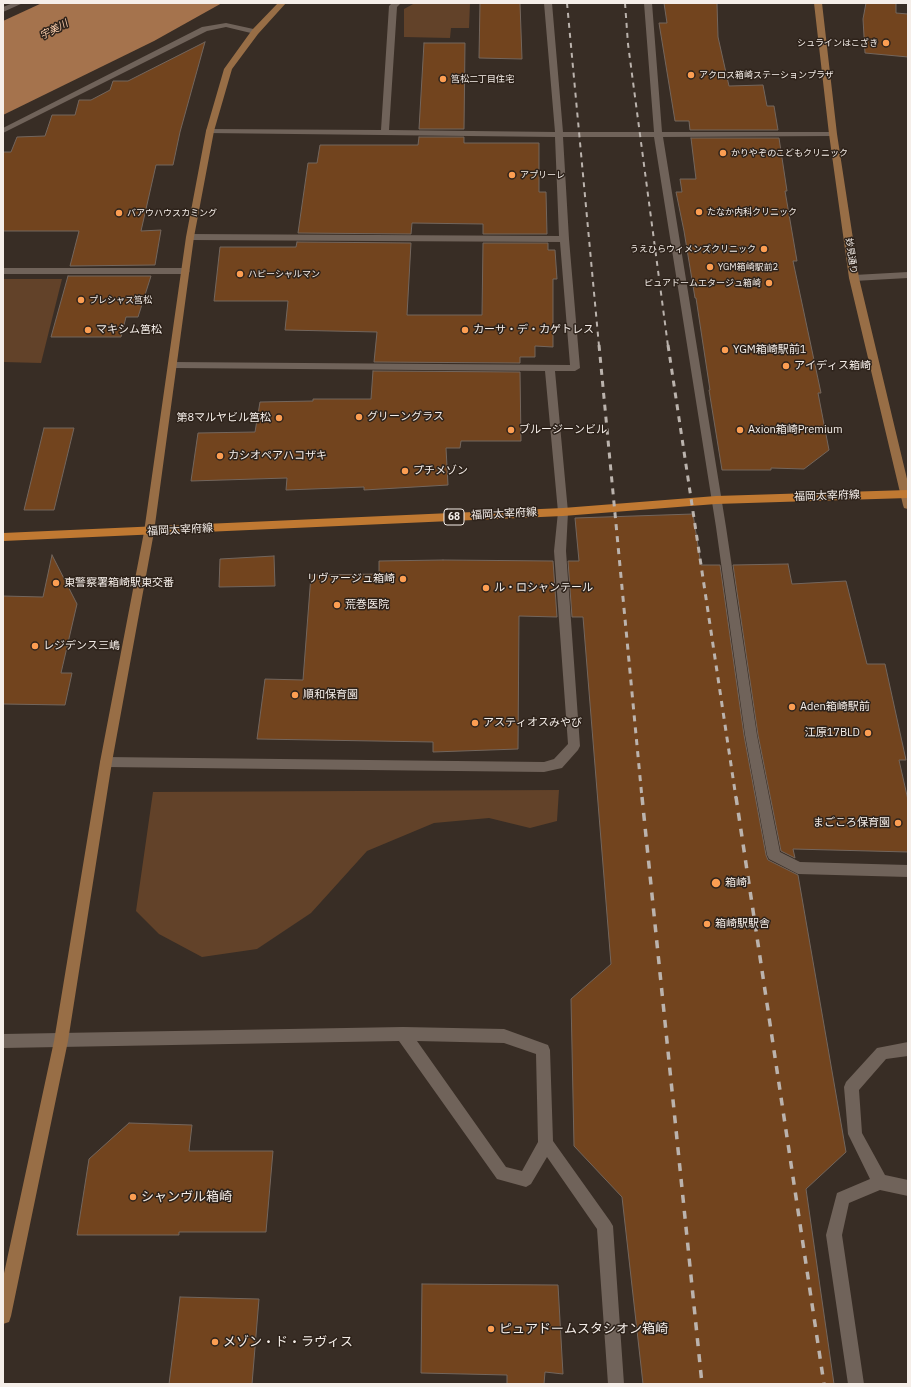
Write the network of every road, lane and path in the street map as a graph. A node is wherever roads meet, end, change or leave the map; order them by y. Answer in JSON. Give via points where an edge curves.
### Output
{"nodes":[{"id":1,"x":19,"y":3,"type":"edge"},
{"id":2,"x":282,"y":3,"type":"edge"},
{"id":3,"x":397,"y":3,"type":"edge"},
{"id":4,"x":548,"y":3,"type":"edge"},
{"id":5,"x":648,"y":3,"type":"edge"},
{"id":6,"x":818,"y":3,"type":"edge"},
{"id":7,"x":3,"y":10,"type":"edge"},
{"id":8,"x":255,"y":32,"type":"junction"},
{"id":9,"x":210,"y":131,"type":"junction"},
{"id":10,"x":3,"y":132,"type":"edge"},
{"id":11,"x":385,"y":132,"type":"junction"},
{"id":12,"x":559,"y":134,"type":"junction"},
{"id":13,"x":834,"y":134,"type":"junction"},
{"id":14,"x":658,"y":135,"type":"junction"},
{"id":15,"x":190,"y":237,"type":"junction"},
{"id":16,"x":564,"y":239,"type":"junction"},
{"id":17,"x":3,"y":271,"type":"edge"},
{"id":18,"x":185,"y":271,"type":"junction"},
{"id":19,"x":908,"y":275,"type":"edge"},
{"id":20,"x":854,"y":278,"type":"junction"},
{"id":21,"x":173,"y":365,"type":"junction"},
{"id":22,"x":550,"y":368,"type":"junction"},
{"id":23,"x":906,"y":494,"type":"edge"},
{"id":24,"x":716,"y":500,"type":"junction"},
{"id":25,"x":908,"y":505,"type":"edge"},
{"id":26,"x":563,"y":512,"type":"junction"},
{"id":27,"x":148,"y":532,"type":"junction"},
{"id":28,"x":3,"y":537,"type":"edge"},
{"id":29,"x":106,"y":762,"type":"junction"},
{"id":30,"x":908,"y":871,"type":"edge"},
{"id":31,"x":403,"y":1034,"type":"junction"},
{"id":32,"x":3,"y":1041,"type":"edge"},
{"id":33,"x":61,"y":1042,"type":"junction"},
{"id":34,"x":908,"y":1049,"type":"edge"},
{"id":35,"x":546,"y":1144,"type":"junction"},
{"id":36,"x":880,"y":1182,"type":"junction"},
{"id":37,"x":908,"y":1188,"type":"edge"},
{"id":38,"x":3,"y":1316,"type":"edge"},
{"id":39,"x":616,"y":1384,"type":"edge"},
{"id":40,"x":856,"y":1384,"type":"edge"}],
"edges":[{"from":1,"to":7,"type":"street"},
{"from":2,"to":8,"type":"street"},
{"from":3,"to":11,"type":"street","via":[[393,6]]},
{"from":4,"to":12,"type":"street"},
{"from":5,"to":14,"type":"street"},
{"from":6,"to":13,"type":"street","name":"妙見通り"},
{"from":8,"to":9,"type":"street","via":[[228,69]]},
{"from":8,"to":10,"type":"street","via":[[226,25],[205,28]]},
{"from":9,"to":11,"type":"street"},
{"from":9,"to":15,"type":"street"},
{"from":11,"to":12,"type":"street"},
{"from":12,"to":14,"type":"street"},
{"from":12,"to":16,"type":"street"},
{"from":13,"to":14,"type":"street"},
{"from":13,"to":20,"type":"street","name":"妙見通り"},
{"from":14,"to":24,"type":"street"},
{"from":15,"to":16,"type":"street"},
{"from":15,"to":18,"type":"street"},
{"from":16,"to":22,"type":"street","via":[[575,368]]},
{"from":17,"to":18,"type":"street"},
{"from":18,"to":21,"type":"street"},
{"from":19,"to":20,"type":"street"},
{"from":20,"to":23,"type":"street","name":"妙見通り"},
{"from":21,"to":22,"type":"street"},
{"from":21,"to":27,"type":"street"},
{"from":22,"to":26,"type":"street"},
{"from":23,"to":24,"type":"main road","name":"福岡太宰府線","number":"68"},
{"from":23,"to":25,"type":"street","name":"妙見通り"},
{"from":24,"to":26,"type":"main road","name":"福岡太宰府線","number":"68"},
{"from":24,"to":30,"type":"street","via":[[751,735],[774,855],[798,868]]},
{"from":26,"to":27,"type":"main road","name":"福岡太宰府線","number":"68"},
{"from":26,"to":29,"type":"street","via":[[560,551],[574,746],[558,764],[536,766]]},
{"from":27,"to":28,"type":"main road","name":"福岡太宰府線","number":"68"},
{"from":27,"to":29,"type":"street"},
{"from":29,"to":33,"type":"street"},
{"from":31,"to":33,"type":"street"},
{"from":31,"to":35,"type":"street","via":[[502,1174],[526,1179]]},
{"from":31,"to":35,"type":"street","via":[[504,1036],[543,1050]]},
{"from":32,"to":33,"type":"street"},
{"from":33,"to":38,"type":"street"},
{"from":34,"to":36,"type":"street","via":[[882,1053],[851,1087],[855,1134]]},
{"from":35,"to":39,"type":"street","via":[[605,1226]]},
{"from":36,"to":37,"type":"street"},
{"from":36,"to":40,"type":"street","via":[[842,1198],[834,1234],[842,1303]]}]}
